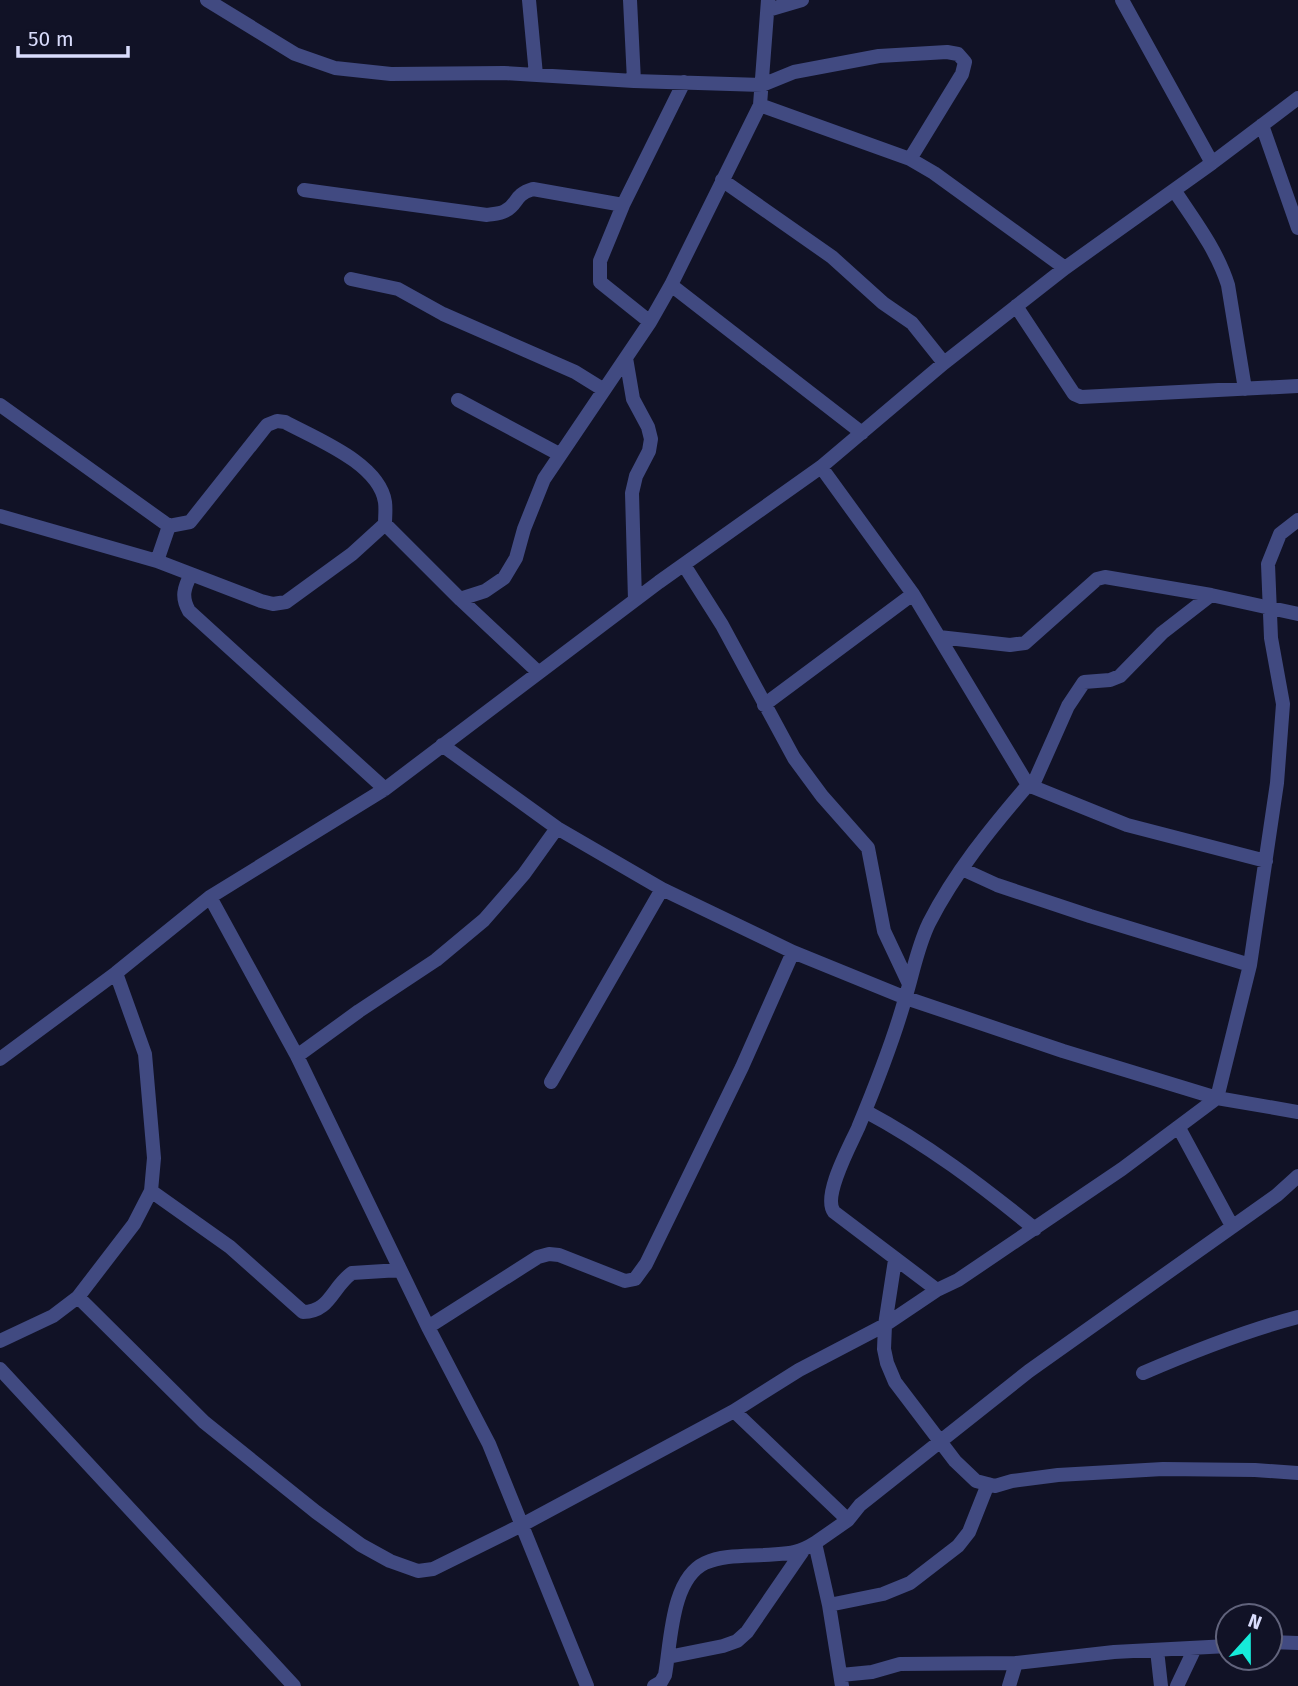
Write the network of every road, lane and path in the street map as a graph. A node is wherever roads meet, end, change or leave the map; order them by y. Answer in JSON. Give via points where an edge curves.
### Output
{"nodes":[{"id":1,"x":207,"y":0,"type":"edge"},
{"id":2,"x":529,"y":0,"type":"edge"},
{"id":3,"x":630,"y":0,"type":"edge"},
{"id":4,"x":802,"y":0,"type":"edge"},
{"id":5,"x":1122,"y":0,"type":"edge"},
{"id":6,"x":768,"y":5,"type":"edge"},
{"id":7,"x":536,"y":75,"type":"junction"},
{"id":8,"x":635,"y":81,"type":"junction"},
{"id":9,"x":684,"y":82,"type":"junction"},
{"id":10,"x":762,"y":85,"type":"junction"},
{"id":11,"x":1298,"y":98,"type":"edge"},
{"id":12,"x":760,"y":105,"type":"junction"},
{"id":13,"x":1262,"y":125,"type":"junction"},
{"id":14,"x":909,"y":159,"type":"junction"},
{"id":15,"x":1212,"y":163,"type":"junction"},
{"id":16,"x":722,"y":180,"type":"junction"},
{"id":17,"x":304,"y":190,"type":"dead end"},
{"id":18,"x":1174,"y":190,"type":"junction"},
{"id":19,"x":623,"y":205,"type":"junction"},
{"id":20,"x":1298,"y":228,"type":"edge"},
{"id":21,"x":1065,"y":268,"type":"junction"},
{"id":22,"x":351,"y":279,"type":"dead end"},
{"id":23,"x":671,"y":285,"type":"junction"},
{"id":24,"x":1016,"y":306,"type":"junction"},
{"id":25,"x":650,"y":322,"type":"junction"},
{"id":26,"x":626,"y":358,"type":"junction"},
{"id":27,"x":944,"y":363,"type":"junction"},
{"id":28,"x":1298,"y":386,"type":"edge"},
{"id":29,"x":1245,"y":389,"type":"junction"},
{"id":30,"x":604,"y":390,"type":"junction"},
{"id":31,"x":458,"y":400,"type":"dead end"},
{"id":32,"x":0,"y":405,"type":"edge"},
{"id":33,"x":862,"y":433,"type":"junction"},
{"id":34,"x":559,"y":454,"type":"junction"},
{"id":35,"x":821,"y":467,"type":"junction"},
{"id":36,"x":0,"y":516,"type":"edge"},
{"id":37,"x":1298,"y":520,"type":"edge"},
{"id":38,"x":386,"y":524,"type":"junction"},
{"id":39,"x":169,"y":526,"type":"junction"},
{"id":40,"x":157,"y":561,"type":"junction"},
{"id":41,"x":684,"y":565,"type":"junction"},
{"id":42,"x":191,"y":574,"type":"junction"},
{"id":43,"x":913,"y":594,"type":"junction"},
{"id":44,"x":1211,"y":595,"type":"junction"},
{"id":45,"x":460,"y":599,"type":"junction"},
{"id":46,"x":635,"y":600,"type":"junction"},
{"id":47,"x":1268,"y":609,"type":"junction"},
{"id":48,"x":1298,"y":614,"type":"edge"},
{"id":49,"x":939,"y":637,"type":"junction"},
{"id":50,"x":538,"y":672,"type":"junction"},
{"id":51,"x":764,"y":705,"type":"junction"},
{"id":52,"x":442,"y":745,"type":"junction"},
{"id":53,"x":1030,"y":786,"type":"junction"},
{"id":54,"x":385,"y":789,"type":"junction"},
{"id":55,"x":556,"y":828,"type":"junction"},
{"id":56,"x":1266,"y":861,"type":"junction"},
{"id":57,"x":962,"y":869,"type":"junction"},
{"id":58,"x":662,"y":889,"type":"junction"},
{"id":59,"x":210,"y":897,"type":"junction"},
{"id":60,"x":793,"y":952,"type":"junction"},
{"id":61,"x":1250,"y":965,"type":"junction"},
{"id":62,"x":116,"y":973,"type":"junction"},
{"id":63,"x":907,"y":991,"type":"junction"},
{"id":64,"x":297,"y":1056,"type":"junction"},
{"id":65,"x":0,"y":1059,"type":"edge"},
{"id":66,"x":551,"y":1082,"type":"dead end"},
{"id":67,"x":1217,"y":1098,"type":"junction"},
{"id":68,"x":865,"y":1111,"type":"junction"},
{"id":69,"x":1298,"y":1112,"type":"edge"},
{"id":70,"x":1179,"y":1128,"type":"junction"},
{"id":71,"x":1298,"y":1176,"type":"edge"},
{"id":72,"x":151,"y":1191,"type":"junction"},
{"id":73,"x":1232,"y":1226,"type":"junction"},
{"id":74,"x":1035,"y":1229,"type":"junction"},
{"id":75,"x":895,"y":1260,"type":"junction"},
{"id":76,"x":400,"y":1270,"type":"junction"},
{"id":77,"x":937,"y":1290,"type":"junction"},
{"id":78,"x":78,"y":1297,"type":"junction"},
{"id":79,"x":1298,"y":1317,"type":"edge"},
{"id":80,"x":885,"y":1325,"type":"junction"},
{"id":81,"x":428,"y":1327,"type":"junction"},
{"id":82,"x":0,"y":1341,"type":"edge"},
{"id":83,"x":0,"y":1369,"type":"edge"},
{"id":84,"x":1143,"y":1373,"type":"dead end"},
{"id":85,"x":734,"y":1411,"type":"junction"},
{"id":86,"x":941,"y":1442,"type":"junction"},
{"id":87,"x":1298,"y":1473,"type":"edge"},
{"id":88,"x":988,"y":1484,"type":"junction"},
{"id":89,"x":848,"y":1520,"type":"junction"},
{"id":90,"x":522,"y":1525,"type":"junction"},
{"id":91,"x":815,"y":1543,"type":"junction"},
{"id":92,"x":802,"y":1552,"type":"junction"},
{"id":93,"x":830,"y":1605,"type":"junction"},
{"id":94,"x":1214,"y":1647,"type":"edge"},
{"id":95,"x":1195,"y":1648,"type":"junction"},
{"id":96,"x":1157,"y":1650,"type":"junction"},
{"id":97,"x":668,"y":1657,"type":"junction"},
{"id":98,"x":1016,"y":1663,"type":"junction"},
{"id":99,"x":842,"y":1680,"type":"edge"},
{"id":100,"x":294,"y":1686,"type":"edge"},
{"id":101,"x":587,"y":1686,"type":"edge"},
{"id":102,"x":654,"y":1686,"type":"edge"},
{"id":103,"x":1009,"y":1686,"type":"edge"},
{"id":104,"x":1161,"y":1686,"type":"edge"},
{"id":105,"x":1177,"y":1686,"type":"edge"}],
"edges":[{"from":1,"to":7,"type":"street","via":[[295,54],[335,68],[391,74]]},
{"from":2,"to":7,"type":"street"},
{"from":3,"to":8,"type":"street"},
{"from":4,"to":6,"type":"street"},
{"from":5,"to":15,"type":"street"},
{"from":6,"to":10,"type":"street"},
{"from":7,"to":8,"type":"street"},
{"from":8,"to":9,"type":"street"},
{"from":9,"to":10,"type":"street"},
{"from":9,"to":19,"type":"street"},
{"from":10,"to":12,"type":"street"},
{"from":10,"to":14,"type":"street","via":[[794,72],[879,56],[958,54],[965,62],[962,74]]},
{"from":11,"to":13,"type":"street"},
{"from":12,"to":14,"type":"street"},
{"from":12,"to":16,"type":"street"},
{"from":13,"to":15,"type":"street"},
{"from":13,"to":20,"type":"street"},
{"from":14,"to":21,"type":"street"},
{"from":15,"to":18,"type":"street"},
{"from":16,"to":23,"type":"street"},
{"from":16,"to":27,"type":"street","via":[[832,257],[912,323]]},
{"from":17,"to":19,"type":"street","via":[[486,215],[503,212],[521,193],[533,189]]},
{"from":18,"to":21,"type":"street"},
{"from":18,"to":29,"type":"street","via":[[1223,269]]},
{"from":19,"to":25,"type":"street","via":[[600,261],[600,282]]},
{"from":21,"to":24,"type":"street"},
{"from":22,"to":30,"type":"street","via":[[398,289]]},
{"from":23,"to":25,"type":"street"},
{"from":23,"to":33,"type":"street"},
{"from":24,"to":27,"type":"street"},
{"from":24,"to":29,"type":"street","via":[[1074,394],[1093,397]]},
{"from":25,"to":26,"type":"street"},
{"from":26,"to":30,"type":"street"},
{"from":26,"to":46,"type":"street","via":[[633,399],[651,439],[632,494]]},
{"from":27,"to":33,"type":"street"},
{"from":28,"to":29,"type":"street"},
{"from":30,"to":34,"type":"street"},
{"from":31,"to":34,"type":"street"},
{"from":32,"to":39,"type":"street"},
{"from":33,"to":35,"type":"street"},
{"from":34,"to":45,"type":"street","via":[[544,479],[516,558],[504,578],[485,591]]},
{"from":35,"to":41,"type":"street"},
{"from":35,"to":43,"type":"street"},
{"from":36,"to":40,"type":"street"},
{"from":37,"to":47,"type":"street","via":[[1280,534],[1274,546],[1268,564]]},
{"from":38,"to":39,"type":"street","via":[[385,500],[375,479],[346,454],[277,421],[267,425],[190,522]]},
{"from":38,"to":42,"type":"street","via":[[286,602],[261,601]]},
{"from":38,"to":45,"type":"street"},
{"from":39,"to":40,"type":"street"},
{"from":40,"to":42,"type":"street"},
{"from":41,"to":46,"type":"street"},
{"from":41,"to":51,"type":"street"},
{"from":42,"to":54,"type":"street","via":[[183,601],[189,611]]},
{"from":43,"to":49,"type":"street"},
{"from":43,"to":51,"type":"street"},
{"from":44,"to":47,"type":"street"},
{"from":44,"to":49,"type":"street","via":[[1105,577],[1097,579],[1025,643]]},
{"from":44,"to":53,"type":"street","via":[[1162,633],[1120,676],[1084,682]]},
{"from":45,"to":50,"type":"street"},
{"from":46,"to":50,"type":"street"},
{"from":47,"to":48,"type":"street"},
{"from":47,"to":56,"type":"street","via":[[1283,704]]},
{"from":49,"to":53,"type":"street"},
{"from":50,"to":52,"type":"street"},
{"from":51,"to":63,"type":"street","via":[[794,758],[868,848],[884,930]]},
{"from":52,"to":54,"type":"street"},
{"from":52,"to":55,"type":"street"},
{"from":53,"to":56,"type":"street","via":[[1127,825]]},
{"from":53,"to":57,"type":"street"},
{"from":54,"to":59,"type":"street"},
{"from":55,"to":58,"type":"street"},
{"from":55,"to":64,"type":"street","via":[[484,920],[436,960]]},
{"from":56,"to":61,"type":"street"},
{"from":57,"to":61,"type":"street","via":[[1090,916]]},
{"from":57,"to":63,"type":"street","via":[[918,948]]},
{"from":58,"to":60,"type":"street"},
{"from":58,"to":66,"type":"street"},
{"from":59,"to":62,"type":"street"},
{"from":59,"to":64,"type":"street"},
{"from":60,"to":63,"type":"street"},
{"from":60,"to":81,"type":"street","via":[[742,1067],[635,1279],[625,1281],[549,1254],[510,1273]]},
{"from":61,"to":67,"type":"street"},
{"from":62,"to":65,"type":"street"},
{"from":62,"to":72,"type":"street","via":[[145,1054],[154,1158]]},
{"from":63,"to":67,"type":"street","via":[[1063,1051]]},
{"from":63,"to":68,"type":"street"},
{"from":64,"to":76,"type":"street"},
{"from":67,"to":69,"type":"street"},
{"from":67,"to":70,"type":"street"},
{"from":68,"to":74,"type":"street","via":[[944,1158]]},
{"from":68,"to":75,"type":"street","via":[[835,1182],[830,1207]]},
{"from":70,"to":73,"type":"street"},
{"from":70,"to":74,"type":"street"},
{"from":71,"to":73,"type":"street"},
{"from":72,"to":76,"type":"street","via":[[230,1247],[303,1312],[325,1306],[352,1273]]},
{"from":72,"to":78,"type":"street","via":[[134,1224]]},
{"from":73,"to":86,"type":"street","via":[[1028,1371]]},
{"from":74,"to":77,"type":"street"},
{"from":75,"to":77,"type":"street"},
{"from":75,"to":80,"type":"street"},
{"from":76,"to":81,"type":"street"},
{"from":77,"to":80,"type":"street"},
{"from":78,"to":82,"type":"street","via":[[53,1316]]},
{"from":78,"to":90,"type":"street","via":[[204,1422],[361,1545],[390,1562],[418,1571],[433,1569]]},
{"from":79,"to":84,"type":"street","via":[[1206,1346]]},
{"from":80,"to":85,"type":"street"},
{"from":80,"to":86,"type":"street","via":[[884,1349],[895,1382]]},
{"from":81,"to":90,"type":"street","via":[[489,1444]]},
{"from":83,"to":100,"type":"street"},
{"from":85,"to":89,"type":"street"},
{"from":85,"to":90,"type":"street"},
{"from":86,"to":88,"type":"street","via":[[976,1481]]},
{"from":86,"to":89,"type":"street","via":[[860,1505]]},
{"from":87,"to":88,"type":"street","via":[[1163,1469]]},
{"from":88,"to":93,"type":"street","via":[[969,1532],[958,1546],[910,1583]]},
{"from":89,"to":91,"type":"street"},
{"from":90,"to":101,"type":"street"},
{"from":91,"to":92,"type":"street"},
{"from":91,"to":93,"type":"street"},
{"from":92,"to":97,"type":"street","via":[[737,1641]]},
{"from":92,"to":97,"type":"street","via":[[727,1558],[694,1570],[676,1604]]},
{"from":93,"to":99,"type":"street"},
{"from":94,"to":95,"type":"street"},
{"from":95,"to":96,"type":"street"},
{"from":95,"to":105,"type":"street"},
{"from":96,"to":98,"type":"street"},
{"from":96,"to":104,"type":"street"},
{"from":97,"to":102,"type":"street","via":[[665,1675]]},
{"from":98,"to":99,"type":"street","via":[[900,1664]]},
{"from":98,"to":103,"type":"street"}]}
